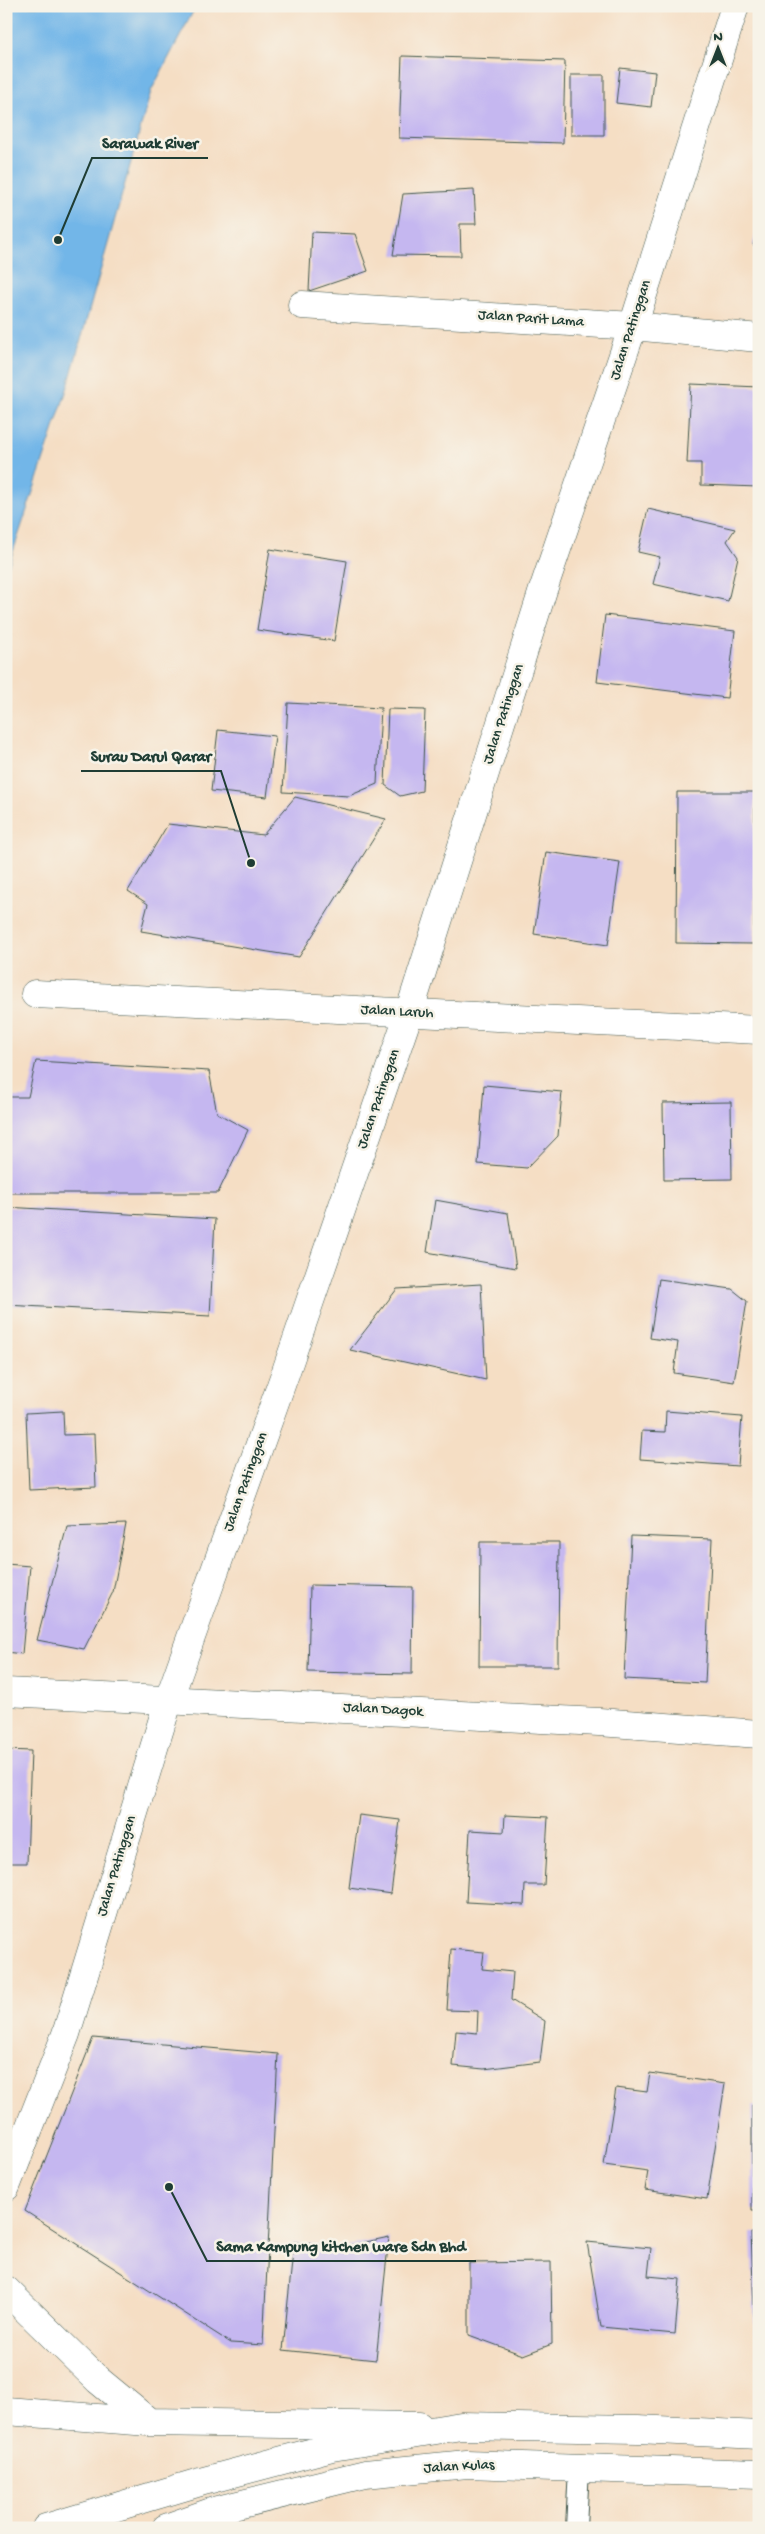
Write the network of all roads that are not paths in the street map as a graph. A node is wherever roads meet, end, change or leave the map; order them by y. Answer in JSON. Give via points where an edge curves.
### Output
{"nodes":[{"id":1,"x":735,"y":6,"type":"edge"},
{"id":2,"x":302,"y":305,"type":"dead end"},
{"id":3,"x":633,"y":326,"type":"junction"},
{"id":4,"x":759,"y":338,"type":"edge"},
{"id":5,"x":35,"y":994,"type":"dead end"},
{"id":6,"x":409,"y":1013,"type":"junction"},
{"id":7,"x":759,"y":1030,"type":"edge"},
{"id":8,"x":6,"y":1692,"type":"edge"},
{"id":9,"x":169,"y":1699,"type":"junction"},
{"id":10,"x":759,"y":1734,"type":"edge"},
{"id":11,"x":6,"y":2186,"type":"edge"},
{"id":12,"x":6,"y":2290,"type":"edge"},
{"id":13,"x":6,"y":2411,"type":"edge"},
{"id":14,"x":150,"y":2422,"type":"junction"},
{"id":15,"x":461,"y":2426,"type":"junction"},
{"id":16,"x":759,"y":2435,"type":"edge"},
{"id":17,"x":580,"y":2467,"type":"junction"},
{"id":18,"x":759,"y":2474,"type":"edge"},
{"id":19,"x":46,"y":2528,"type":"edge"},
{"id":20,"x":166,"y":2528,"type":"edge"},
{"id":21,"x":576,"y":2528,"type":"edge"}],
"edges":[{"from":1,"to":3,"type":"main road","name":"Jalan Patinggan"},
{"from":2,"to":3,"type":"main road","name":"Jalan Parit Lama"},
{"from":3,"to":4,"type":"main road","name":"Jalan Parit Lama"},
{"from":3,"to":6,"type":"main road","name":"Jalan Patinggan","via":[[543,590]]},
{"from":5,"to":6,"type":"main road","name":"Jalan Laruh"},
{"from":6,"to":7,"type":"main road","name":"Jalan Laruh"},
{"from":6,"to":9,"type":"main road","name":"Jalan Patinggan"},
{"from":8,"to":9,"type":"main road","name":"Jalan Dagok"},
{"from":9,"to":10,"type":"main road","name":"Jalan Dagok","via":[[599,1722]]},
{"from":9,"to":11,"type":"main road","name":"Jalan Patinggan","via":[[66,2034]]},
{"from":12,"to":14,"type":"main road","via":[[98,2380]]},
{"from":13,"to":14,"type":"main road"},
{"from":14,"to":15,"type":"main road"},
{"from":15,"to":16,"type":"main road"},
{"from":15,"to":19,"type":"main road","via":[[332,2447]]},
{"from":17,"to":18,"type":"main road","name":"Jalan Kulas"},
{"from":17,"to":20,"type":"main road","name":"Jalan Kulas","via":[[467,2464],[365,2474],[217,2510]]},
{"from":17,"to":21,"type":"lane"}]}
